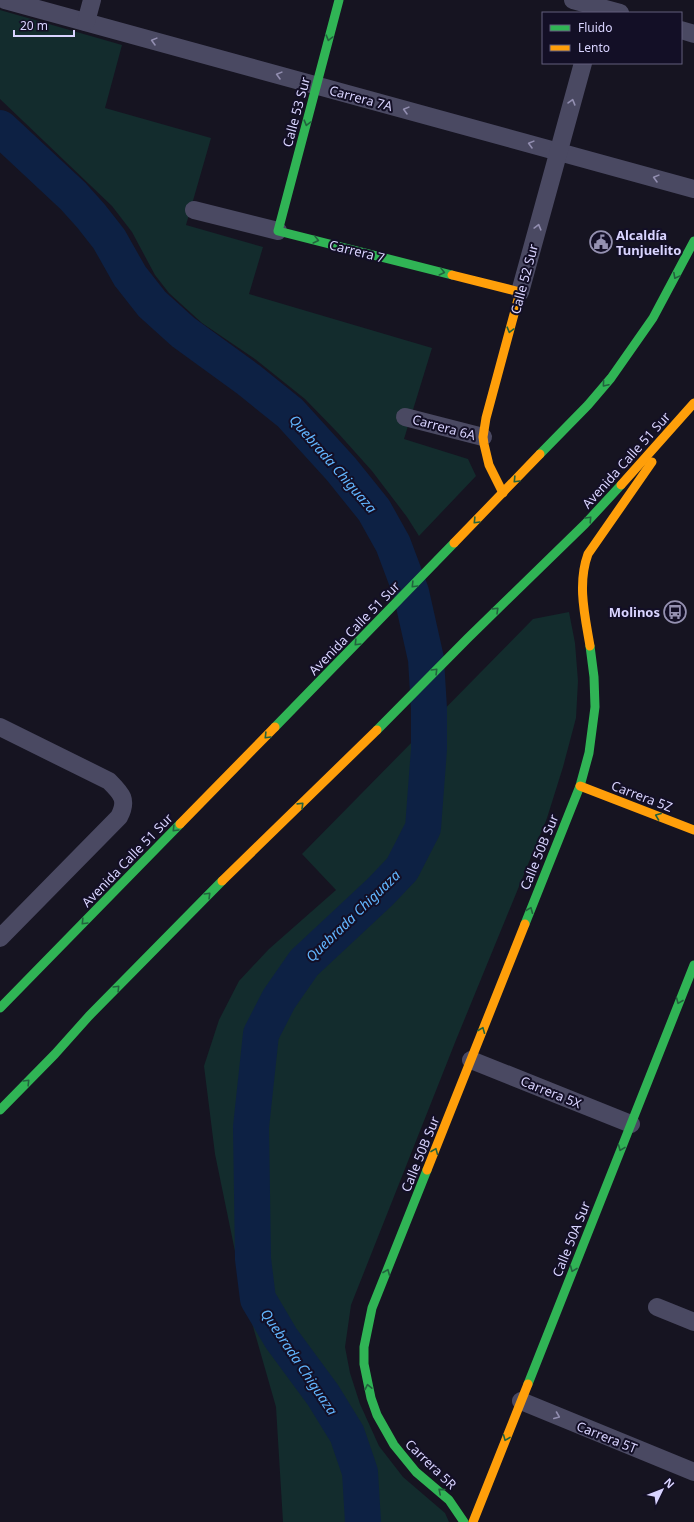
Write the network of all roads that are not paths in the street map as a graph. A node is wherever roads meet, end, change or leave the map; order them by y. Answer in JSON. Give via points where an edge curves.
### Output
{"nodes":[{"id":1,"x":5,"y":0,"type":"edge"},
{"id":2,"x":92,"y":0,"type":"edge"},
{"id":3,"x":339,"y":0,"type":"edge"},
{"id":4,"x":573,"y":0,"type":"edge"},
{"id":5,"x":598,"y":7,"type":"edge"},
{"id":6,"x":616,"y":12,"type":"edge"},
{"id":7,"x":86,"y":22,"type":"junction"},
{"id":8,"x":682,"y":30,"type":"edge"},
{"id":9,"x":694,"y":34,"type":"edge"},
{"id":10,"x":583,"y":64,"type":"edge"},
{"id":11,"x":317,"y":86,"type":"junction"},
{"id":12,"x":558,"y":152,"type":"junction"},
{"id":13,"x":694,"y":189,"type":"edge"},
{"id":14,"x":194,"y":210,"type":"dead end"},
{"id":15,"x":278,"y":231,"type":"junction"},
{"id":16,"x":694,"y":242,"type":"edge"},
{"id":17,"x":520,"y":292,"type":"junction"},
{"id":18,"x":694,"y":404,"type":"edge"},
{"id":19,"x":687,"y":412,"type":"junction"},
{"id":20,"x":405,"y":417,"type":"dead end"},
{"id":21,"x":483,"y":437,"type":"junction"},
{"id":22,"x":503,"y":494,"type":"junction"},
{"id":23,"x":0,"y":727,"type":"edge"},
{"id":24,"x":580,"y":786,"type":"junction"},
{"id":25,"x":694,"y":830,"type":"edge"},
{"id":26,"x":0,"y":938,"type":"edge"},
{"id":27,"x":694,"y":965,"type":"edge"},
{"id":28,"x":690,"y":985,"type":"edge"},
{"id":29,"x":0,"y":1008,"type":"edge"},
{"id":30,"x":471,"y":1060,"type":"junction"},
{"id":31,"x":0,"y":1110,"type":"edge"},
{"id":32,"x":631,"y":1124,"type":"junction"},
{"id":33,"x":657,"y":1307,"type":"dead end"},
{"id":34,"x":372,"y":1308,"type":"joint"},
{"id":35,"x":694,"y":1322,"type":"edge"},
{"id":36,"x":521,"y":1401,"type":"junction"},
{"id":37,"x":694,"y":1472,"type":"edge"},
{"id":38,"x":464,"y":1522,"type":"edge"},
{"id":39,"x":473,"y":1522,"type":"edge"}],
"edges":[{"from":1,"to":7,"type":"street","name":"Carrera 7A"},
{"from":2,"to":7,"type":"street"},
{"from":3,"to":11,"type":"main road","name":"Calle 53 Sur","one_way":true},
{"from":4,"to":5,"type":"street"},
{"from":5,"to":6,"type":"street"},
{"from":11,"to":7,"type":"street","name":"Carrera 7A","one_way":true},
{"from":8,"to":9,"type":"street"},
{"from":12,"to":10,"type":"street","name":"Calle 52 Sur","one_way":true},
{"from":12,"to":11,"type":"street","name":"Carrera 7A","one_way":true},
{"from":11,"to":15,"type":"main road","name":"Calle 53 Sur","one_way":true},
{"from":13,"to":12,"type":"street","name":"Carrera 7A","one_way":true},
{"from":17,"to":12,"type":"street","name":"Calle 52 Sur","one_way":true},
{"from":14,"to":15,"type":"street","name":"Carrera 7"},
{"from":15,"to":17,"type":"main road","name":"Carrera 7","one_way":true},
{"from":16,"to":22,"type":"main road","name":"Avenida Calle 51 Sur","one_way":true,"via":[[653,318],[611,378]]},
{"from":17,"to":21,"type":"main road","name":"Calle 52 Sur","one_way":true},
{"from":18,"to":19,"type":"main road","name":"Avenida Calle 51 Sur"},
{"from":19,"to":24,"type":"main road","name":"Calle 50B Sur","via":[[584,562],[581,586],[595,697],[590,742]]},
{"from":31,"to":19,"type":"main road","name":"Avenida Calle 51 Sur","one_way":true,"via":[[237,866],[355,753],[584,524]]},
{"from":20,"to":21,"type":"street","name":"Carrera 6A"},
{"from":21,"to":22,"type":"main road","name":"Calle 52 Sur","via":[[489,465]]},
{"from":22,"to":29,"type":"main road","name":"Avenida Calle 51 Sur","one_way":true},
{"from":23,"to":26,"type":"street","via":[[109,781],[124,800],[119,817]]},
{"from":25,"to":24,"type":"main road","name":"Carrera 5Z","one_way":true},
{"from":30,"to":24,"type":"main road","name":"Calle 50B Sur","one_way":true},
{"from":27,"to":28,"type":"main road","name":"Calle 50A Sur"},
{"from":28,"to":32,"type":"main road","name":"Calle 50A Sur","one_way":true},
{"from":30,"to":32,"type":"street","name":"Carrera 5X"},
{"from":34,"to":30,"type":"main road","name":"Calle 50B Sur","one_way":true},
{"from":32,"to":36,"type":"main road","name":"Calle 50A Sur","one_way":true},
{"from":33,"to":35,"type":"street"},
{"from":38,"to":34,"type":"main road","name":"Carrera 5R","one_way":true,"via":[[448,1498],[404,1460],[393,1446],[380,1421],[370,1395],[365,1370],[364,1347]]},
{"from":36,"to":37,"type":"street","name":"Carrera 5T","one_way":true},
{"from":36,"to":39,"type":"main road","name":"Calle 50A Sur","one_way":true}]}
